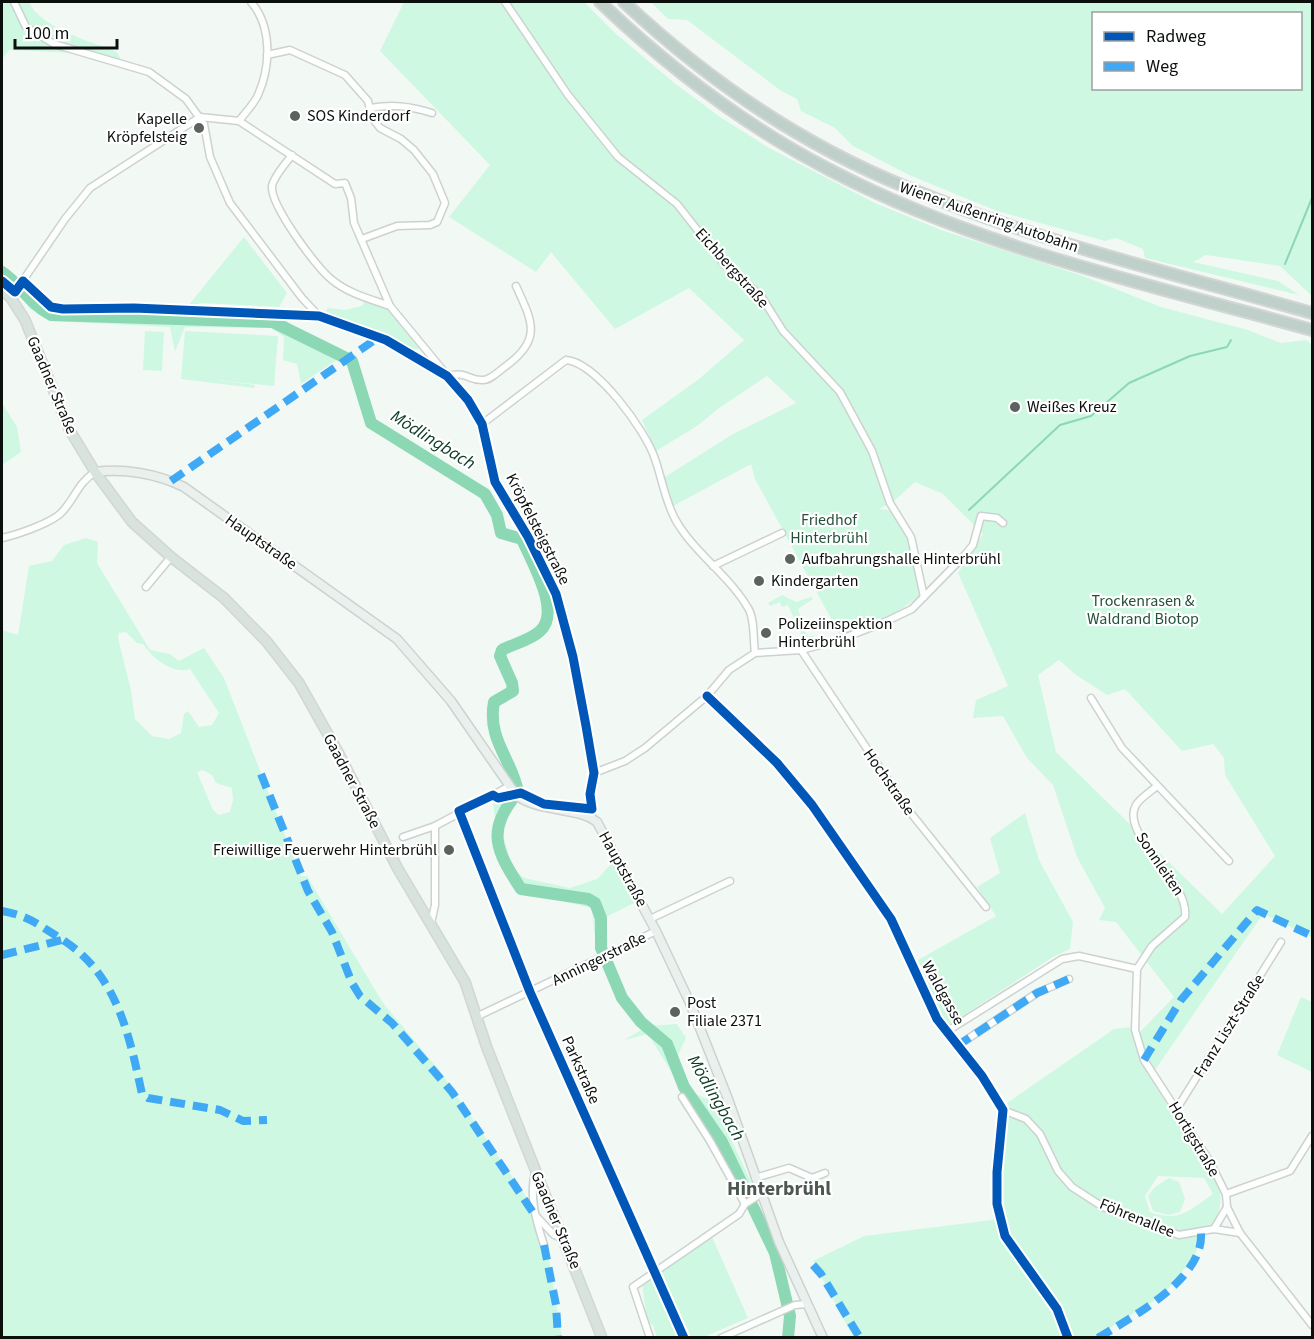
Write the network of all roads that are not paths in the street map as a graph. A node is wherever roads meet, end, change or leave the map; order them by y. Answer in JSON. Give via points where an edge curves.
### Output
{"nodes":[{"id":1,"x":14,"y":2,"type":"edge"},
{"id":2,"x":251,"y":2,"type":"edge"},
{"id":3,"x":505,"y":2,"type":"edge"},
{"id":4,"x":600,"y":2,"type":"edge"},
{"id":5,"x":624,"y":2,"type":"edge"},
{"id":6,"x":267,"y":55,"type":"junction"},
{"id":7,"x":370,"y":108,"type":"junction"},
{"id":8,"x":432,"y":113,"type":"dead end"},
{"id":9,"x":200,"y":117,"type":"junction"},
{"id":10,"x":239,"y":122,"type":"junction"},
{"id":11,"x":292,"y":155,"type":"junction"},
{"id":12,"x":362,"y":239,"type":"junction"},
{"id":13,"x":22,"y":282,"type":"junction"},
{"id":14,"x":516,"y":286,"type":"dead end"},
{"id":15,"x":2,"y":290,"type":"edge"},
{"id":16,"x":11,"y":298,"type":"junction"},
{"id":17,"x":390,"y":306,"type":"junction"},
{"id":18,"x":134,"y":308,"type":"dead end"},
{"id":19,"x":1312,"y":313,"type":"edge"},
{"id":20,"x":1312,"y":330,"type":"edge"},
{"id":21,"x":447,"y":376,"type":"junction"},
{"id":22,"x":482,"y":424,"type":"junction"},
{"id":23,"x":95,"y":472,"type":"junction"},
{"id":24,"x":1003,"y":523,"type":"dead end"},
{"id":25,"x":782,"y":533,"type":"dead end"},
{"id":26,"x":2,"y":538,"type":"edge"},
{"id":27,"x":171,"y":557,"type":"junction"},
{"id":28,"x":713,"y":566,"type":"junction"},
{"id":29,"x":148,"y":584,"type":"dead end"},
{"id":30,"x":924,"y":597,"type":"junction"},
{"id":31,"x":801,"y":650,"type":"junction"},
{"id":32,"x":755,"y":653,"type":"junction"},
{"id":33,"x":707,"y":696,"type":"junction"},
{"id":34,"x":1091,"y":698,"type":"dead end"},
{"id":35,"x":594,"y":773,"type":"junction"},
{"id":36,"x":1157,"y":786,"type":"junction"},
{"id":37,"x":513,"y":792,"type":"junction"},
{"id":38,"x":459,"y":812,"type":"junction"},
{"id":39,"x":592,"y":818,"type":"junction"},
{"id":40,"x":435,"y":826,"type":"junction"},
{"id":41,"x":403,"y":837,"type":"dead end"},
{"id":42,"x":1229,"y":861,"type":"dead end"},
{"id":43,"x":730,"y":881,"type":"dead end"},
{"id":44,"x":987,"y":907,"type":"dead end"},
{"id":45,"x":650,"y":919,"type":"junction"},
{"id":46,"x":431,"y":924,"type":"junction"},
{"id":47,"x":656,"y":931,"type":"junction"},
{"id":48,"x":1281,"y":942,"type":"dead end"},
{"id":49,"x":1137,"y":969,"type":"junction"},
{"id":50,"x":1070,"y":979,"type":"dead end"},
{"id":51,"x":530,"y":992,"type":"junction"},
{"id":52,"x":476,"y":1017,"type":"junction"},
{"id":53,"x":946,"y":1032,"type":"junction"},
{"id":54,"x":957,"y":1046,"type":"junction"},
{"id":55,"x":682,"y":1097,"type":"dead end"},
{"id":56,"x":1003,"y":1110,"type":"junction"},
{"id":57,"x":1176,"y":1110,"type":"junction"},
{"id":58,"x":1312,"y":1136,"type":"edge"},
{"id":59,"x":535,"y":1172,"type":"junction"},
{"id":60,"x":825,"y":1173,"type":"dead end"},
{"id":61,"x":755,"y":1178,"type":"junction"},
{"id":62,"x":1226,"y":1194,"type":"junction"},
{"id":63,"x":758,"y":1196,"type":"junction"},
{"id":64,"x":747,"y":1203,"type":"junction"},
{"id":65,"x":1227,"y":1207,"type":"junction"},
{"id":66,"x":534,"y":1214,"type":"junction"},
{"id":67,"x":1214,"y":1229,"type":"junction"},
{"id":68,"x":1240,"y":1233,"type":"junction"},
{"id":69,"x":564,"y":1239,"type":"junction"},
{"id":70,"x":544,"y":1245,"type":"dead end"},
{"id":71,"x":654,"y":1271,"type":"junction"},
{"id":72,"x":807,"y":1304,"type":"junction"},
{"id":73,"x":1312,"y":1325,"type":"edge"},
{"id":74,"x":602,"y":1338,"type":"edge"},
{"id":75,"x":650,"y":1338,"type":"edge"},
{"id":76,"x":684,"y":1338,"type":"edge"},
{"id":77,"x":721,"y":1338,"type":"edge"},
{"id":78,"x":823,"y":1338,"type":"edge"},
{"id":79,"x":1068,"y":1338,"type":"edge"}],
"edges":[{"from":1,"to":9,"type":"street","name":"Kröpfelsteigstraße","via":[[26,27],[54,44],[149,72],[186,99]]},
{"from":2,"to":6,"type":"street","via":[[259,10]]},
{"from":3,"to":30,"type":"street","name":"Eichbergstraße","via":[[568,95],[618,157],[677,204],[724,264],[760,296],[783,331],[840,392],[872,451],[890,503],[911,537]]},
{"from":4,"to":20,"type":"highway","name":"Wiener Außenring Autobahn","via":[[708,95],[831,171],[898,202],[1067,261]]},
{"from":5,"to":19,"type":"highway","name":"Wiener Außenring Autobahn","via":[[660,36],[729,89],[813,141],[904,187],[1051,240]]},
{"from":6,"to":7,"type":"street","via":[[290,50],[336,69]]},
{"from":6,"to":10,"type":"street","via":[[258,96]]},
{"from":7,"to":8,"type":"street","via":[[390,104]]},
{"from":7,"to":12,"type":"street","via":[[380,128],[414,150],[433,174],[445,202],[437,222],[397,226]]},
{"from":9,"to":10,"type":"street"},
{"from":9,"to":13,"type":"street","via":[[90,188]]},
{"from":9,"to":21,"type":"street","name":"Kröpfelsteigstraße","via":[[210,157],[230,203],[302,298],[320,316],[386,340]]},
{"from":10,"to":11,"type":"street"},
{"from":11,"to":12,"type":"street","via":[[335,184],[345,183],[354,223]]},
{"from":11,"to":17,"type":"street","via":[[272,184],[273,196],[311,258],[331,280]]},
{"from":12,"to":17,"type":"street"},
{"from":13,"to":16,"type":"street"},
{"from":13,"to":18,"type":"street","via":[[51,307]]},
{"from":14,"to":21,"type":"street","via":[[532,328],[522,354],[488,379],[461,372]]},
{"from":15,"to":16,"type":"main road","name":"Gaadner Straße"},
{"from":16,"to":23,"type":"main road","name":"Gaadner Straße","via":[[25,320],[69,429]]},
{"from":17,"to":21,"type":"street"},
{"from":21,"to":22,"type":"street","name":"Kröpfelsteigstraße"},
{"from":22,"to":28,"type":"street","via":[[566,360],[572,360],[594,374],[642,430],[675,519]]},
{"from":22,"to":35,"type":"street","name":"Kröpfelsteigstraße","via":[[495,482],[556,594],[573,657]]},
{"from":23,"to":26,"type":"street","via":[[82,480],[61,513]]},
{"from":23,"to":27,"type":"main road","name":"Gaadner Straße","via":[[132,522]]},
{"from":23,"to":37,"type":"main road","name":"Hauptstraße","via":[[129,472],[164,478],[184,487],[397,639],[452,701]]},
{"from":24,"to":30,"type":"street","via":[[989,515],[981,516],[973,545]]},
{"from":25,"to":28,"type":"street"},
{"from":27,"to":29,"type":"street"},
{"from":27,"to":46,"type":"main road","name":"Gaadner Straße","via":[[224,598],[287,667]]},
{"from":28,"to":32,"type":"street","via":[[749,609]]},
{"from":30,"to":31,"type":"street","via":[[912,609],[885,622]]},
{"from":31,"to":32,"type":"street"},
{"from":31,"to":44,"type":"street","name":"Hochstraße","via":[[895,790]]},
{"from":32,"to":33,"type":"street","via":[[729,670]]},
{"from":33,"to":35,"type":"street","via":[[645,748]]},
{"from":33,"to":53,"type":"street","name":"Waldgasse","via":[[777,763],[818,813],[891,919]]},
{"from":34,"to":36,"type":"street","via":[[1122,748]]},
{"from":35,"to":39,"type":"street","via":[[590,794]]},
{"from":36,"to":42,"type":"street"},
{"from":36,"to":49,"type":"street","name":"Sonnleiten","via":[[1136,805],[1135,828],[1180,891],[1186,905],[1185,917],[1152,946]]},
{"from":37,"to":38,"type":"street"},
{"from":37,"to":39,"type":"main road","name":"Hauptstraße","via":[[531,805]]},
{"from":38,"to":40,"type":"street"},
{"from":38,"to":51,"type":"street","name":"Parkstraße"},
{"from":39,"to":45,"type":"main road","name":"Hauptstraße","via":[[603,831]]},
{"from":40,"to":41,"type":"street"},
{"from":40,"to":46,"type":"street","via":[[435,905]]},
{"from":43,"to":45,"type":"street"},
{"from":45,"to":47,"type":"main road","name":"Hauptstraße"},
{"from":46,"to":52,"type":"main road","name":"Gaadner Straße","via":[[465,982]]},
{"from":47,"to":51,"type":"street","name":"Anningerstraße"},
{"from":47,"to":61,"type":"main road","name":"Hauptstraße","via":[[710,1052]]},
{"from":48,"to":57,"type":"street","name":"Franz Liszt-Straße"},
{"from":49,"to":53,"type":"street","name":"Waldgasse","via":[[1079,956],[1062,959]]},
{"from":49,"to":57,"type":"street","name":"Hortigstraße","via":[[1135,1030],[1144,1060]]},
{"from":50,"to":54,"type":"street","via":[[1037,993]]},
{"from":51,"to":52,"type":"street","name":"Anningerstraße"},
{"from":51,"to":71,"type":"street","name":"Parkstraße"},
{"from":52,"to":59,"type":"main road","name":"Gaadner Straße"},
{"from":53,"to":54,"type":"street","name":"Waldgasse"},
{"from":54,"to":56,"type":"street","name":"Waldgasse"},
{"from":55,"to":64,"type":"street"},
{"from":56,"to":67,"type":"street","name":"Föhrenallee","via":[[1026,1119],[1040,1134],[1058,1171],[1072,1187],[1103,1207],[1179,1235]]},
{"from":56,"to":79,"type":"street","via":[[996,1172],[997,1204],[1005,1236],[1057,1309]]},
{"from":57,"to":62,"type":"street","name":"Hortigstraße"},
{"from":58,"to":62,"type":"street","via":[[1290,1171]]},
{"from":59,"to":66,"type":"street"},
{"from":59,"to":69,"type":"main road","name":"Gaadner Straße"},
{"from":60,"to":61,"type":"street","via":[[812,1178],[789,1168]]},
{"from":61,"to":63,"type":"main road","name":"Hauptstraße"},
{"from":62,"to":65,"type":"street","name":"Hortigstraße"},
{"from":63,"to":64,"type":"street"},
{"from":63,"to":72,"type":"main road","name":"Hauptstraße"},
{"from":64,"to":71,"type":"street","via":[[739,1214]]},
{"from":65,"to":67,"type":"street"},
{"from":65,"to":68,"type":"street","name":"Hortigstraße"},
{"from":66,"to":69,"type":"street","via":[[554,1235]]},
{"from":66,"to":70,"type":"street"},
{"from":67,"to":68,"type":"street","name":"Föhrenallee"},
{"from":68,"to":73,"type":"street","name":"Hortigstraße"},
{"from":69,"to":74,"type":"main road","name":"Gaadner Straße"},
{"from":71,"to":75,"type":"street","via":[[633,1287]]},
{"from":71,"to":76,"type":"street","name":"Parkstraße"},
{"from":72,"to":77,"type":"street","via":[[795,1305]]},
{"from":72,"to":78,"type":"main road","name":"Hauptstraße"}]}
